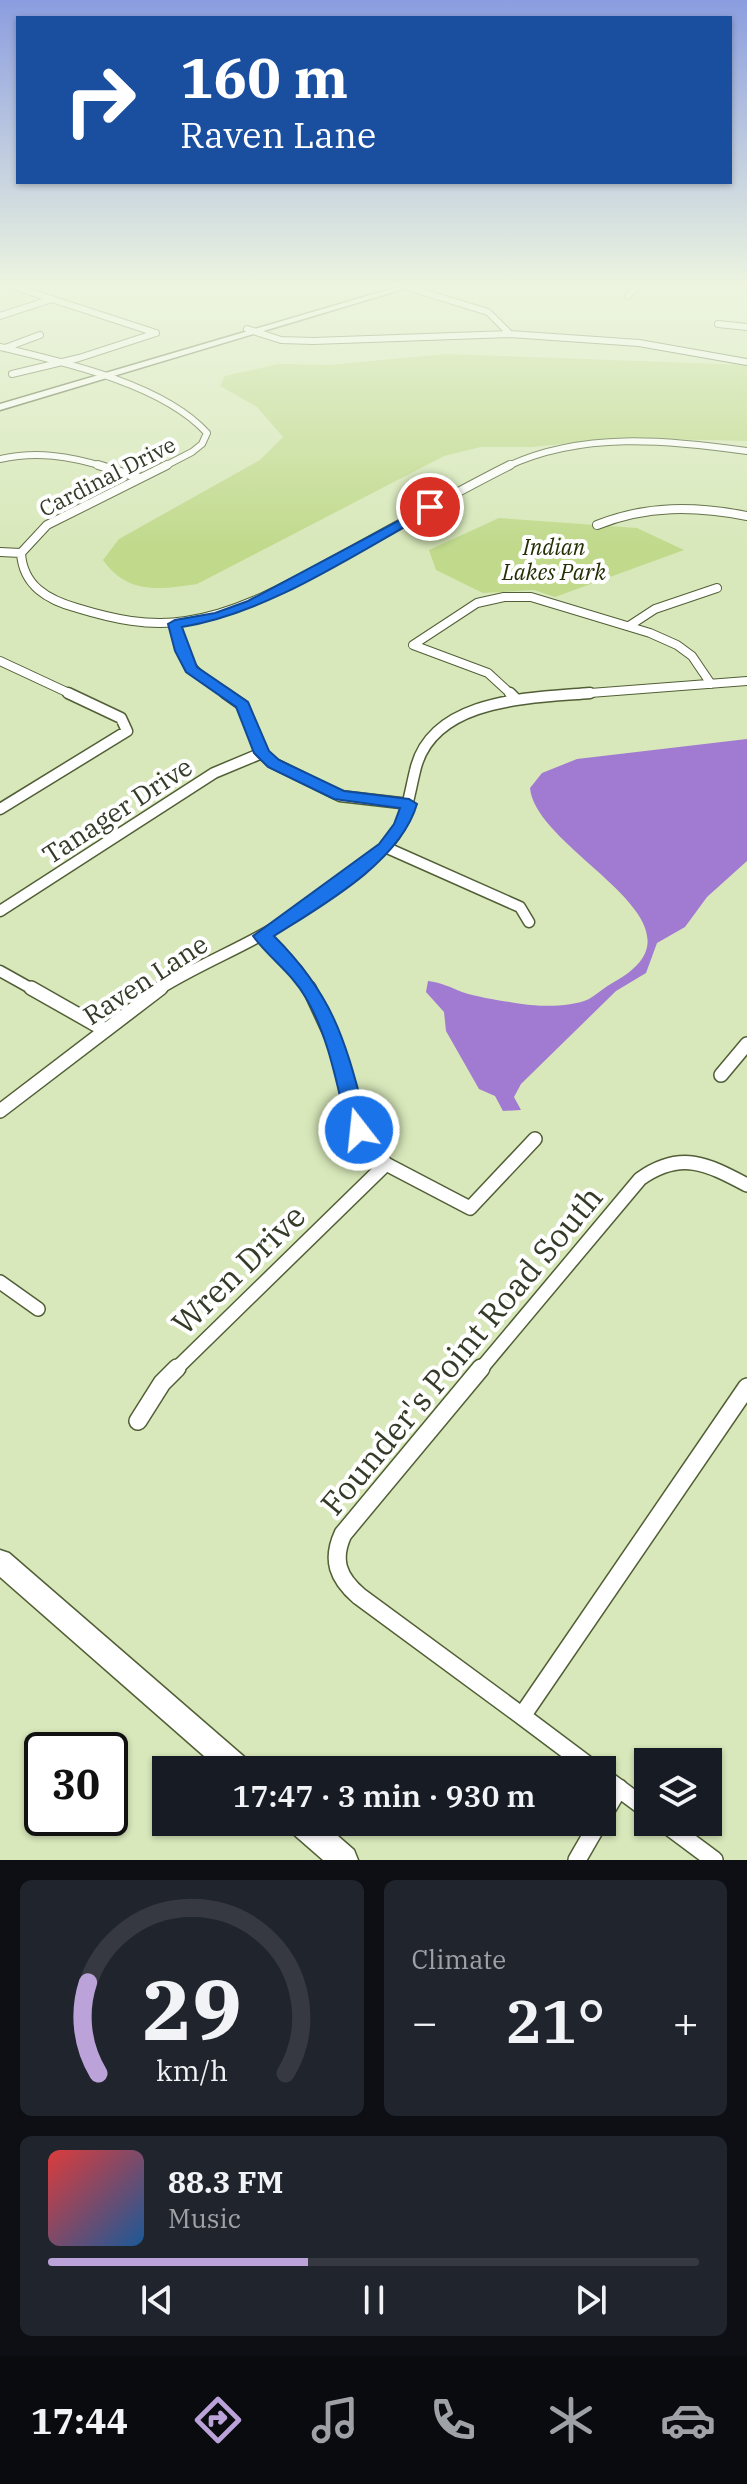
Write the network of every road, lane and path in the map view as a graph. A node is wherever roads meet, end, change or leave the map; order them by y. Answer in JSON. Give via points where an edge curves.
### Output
{"nodes":[{"id":1,"x":100,"y":375,"type":"joint"},
{"id":2,"x":0,"y":404,"type":"edge"},
{"id":3,"x":56,"y":445,"type":"dead end"},
{"id":4,"x":747,"y":451,"type":"edge"},
{"id":5,"x":48,"y":453,"type":"junction"},
{"id":6,"x":0,"y":459,"type":"edge"},
{"id":7,"x":140,"y":478,"type":"junction"},
{"id":8,"x":747,"y":516,"type":"edge"},
{"id":9,"x":597,"y":525,"type":"dead end"},
{"id":10,"x":0,"y":552,"type":"edge"},
{"id":11,"x":21,"y":553,"type":"junction"},
{"id":12,"x":717,"y":588,"type":"dead end"},
{"id":13,"x":175,"y":624,"type":"junction"},
{"id":14,"x":629,"y":626,"type":"junction"},
{"id":15,"x":0,"y":661,"type":"edge"},
{"id":16,"x":12,"y":666,"type":"junction"},
{"id":17,"x":0,"y":674,"type":"edge"},
{"id":18,"x":747,"y":681,"type":"edge"},
{"id":19,"x":711,"y":684,"type":"junction"},
{"id":20,"x":516,"y":699,"type":"junction"},
{"id":21,"x":262,"y":753,"type":"junction"},
{"id":22,"x":409,"y":804,"type":"junction"},
{"id":23,"x":0,"y":809,"type":"edge"},
{"id":24,"x":385,"y":847,"type":"junction"},
{"id":25,"x":0,"y":911,"type":"edge"},
{"id":26,"x":529,"y":922,"type":"dead end"},
{"id":27,"x":262,"y":936,"type":"junction"},
{"id":28,"x":0,"y":971,"type":"edge"},
{"id":29,"x":105,"y":1030,"type":"junction"},
{"id":30,"x":747,"y":1044,"type":"edge"},
{"id":31,"x":721,"y":1075,"type":"dead end"},
{"id":32,"x":0,"y":1111,"type":"edge"},
{"id":33,"x":535,"y":1139,"type":"dead end"},
{"id":34,"x":386,"y":1164,"type":"junction"},
{"id":35,"x":747,"y":1185,"type":"edge"},
{"id":36,"x":0,"y":1282,"type":"edge"},
{"id":37,"x":38,"y":1309,"type":"dead end"},
{"id":38,"x":747,"y":1387,"type":"edge"},
{"id":39,"x":138,"y":1421,"type":"dead end"},
{"id":40,"x":0,"y":1561,"type":"edge"},
{"id":41,"x":522,"y":1716,"type":"junction"},
{"id":42,"x":224,"y":1756,"type":"edge"},
{"id":43,"x":575,"y":1756,"type":"edge"},
{"id":44,"x":616,"y":1786,"type":"edge"},
{"id":45,"x":619,"y":1788,"type":"junction"},
{"id":46,"x":616,"y":1793,"type":"edge"},
{"id":47,"x":634,"y":1799,"type":"edge"},
{"id":48,"x":317,"y":1836,"type":"edge"},
{"id":49,"x":591,"y":1836,"type":"edge"},
{"id":50,"x":682,"y":1836,"type":"edge"},
{"id":51,"x":344,"y":1860,"type":"edge"},
{"id":52,"x":577,"y":1860,"type":"edge"},
{"id":53,"x":714,"y":1860,"type":"edge"}],
"edges":[{"from":1,"to":2,"type":"main road"},
{"from":1,"to":7,"type":"street","name":"Cardinal Drive","via":[[193,416],[207,433],[192,452]]},
{"from":3,"to":5,"type":"street"},
{"from":4,"to":13,"type":"street","via":[[601,443],[543,452],[514,462],[253,604]]},
{"from":5,"to":6,"type":"street"},
{"from":5,"to":7,"type":"street"},
{"from":7,"to":11,"type":"street","name":"Cardinal Drive","via":[[47,525]]},
{"from":8,"to":9,"type":"street","via":[[670,507],[622,514]]},
{"from":10,"to":11,"type":"street"},
{"from":11,"to":13,"type":"street","via":[[25,577],[54,599],[109,619]]},
{"from":12,"to":14,"type":"street","via":[[655,609]]},
{"from":13,"to":21,"type":"street","via":[[186,661],[198,676],[242,705]]},
{"from":14,"to":19,"type":"street","via":[[686,650]]},
{"from":14,"to":20,"type":"street","via":[[546,599],[504,597],[477,603],[413,645],[488,673]]},
{"from":15,"to":16,"type":"street"},
{"from":16,"to":17,"type":"street"},
{"from":16,"to":23,"type":"street","via":[[121,718],[127,731]]},
{"from":18,"to":19,"type":"street","name":"Raven Lane"},
{"from":19,"to":20,"type":"street","name":"Raven Lane"},
{"from":20,"to":22,"type":"street","name":"Raven Lane","via":[[460,717],[432,736],[414,765]]},
{"from":21,"to":22,"type":"street","via":[[282,769],[340,796]]},
{"from":21,"to":25,"type":"street","name":"Tanager Drive","via":[[214,773]]},
{"from":22,"to":24,"type":"street","name":"Raven Lane","via":[[402,825]]},
{"from":24,"to":26,"type":"street","via":[[520,907]]},
{"from":24,"to":27,"type":"street","name":"Raven Lane"},
{"from":27,"to":29,"type":"street","name":"Raven Lane","via":[[186,972]]},
{"from":27,"to":34,"type":"street","via":[[297,970],[316,998],[359,1130]]},
{"from":28,"to":29,"type":"street"},
{"from":29,"to":32,"type":"street","name":"Raven Lane"},
{"from":30,"to":31,"type":"street"},
{"from":33,"to":34,"type":"street","via":[[470,1208]]},
{"from":34,"to":39,"type":"street","name":"Wren Drive","via":[[162,1383]]},
{"from":35,"to":41,"type":"street","name":"Founder's Point Road South","via":[[688,1161],[659,1165],[640,1179],[338,1544],[337,1572],[350,1589]]},
{"from":36,"to":37,"type":"street"},
{"from":38,"to":41,"type":"street"},
{"from":40,"to":42,"type":"main road"},
{"from":41,"to":43,"type":"street","name":"Founder's Point Road South"},
{"from":44,"to":45,"type":"street"},
{"from":45,"to":46,"type":"street"},
{"from":45,"to":47,"type":"street"},
{"from":48,"to":51,"type":"main road"},
{"from":49,"to":52,"type":"street"},
{"from":50,"to":53,"type":"street"}]}
